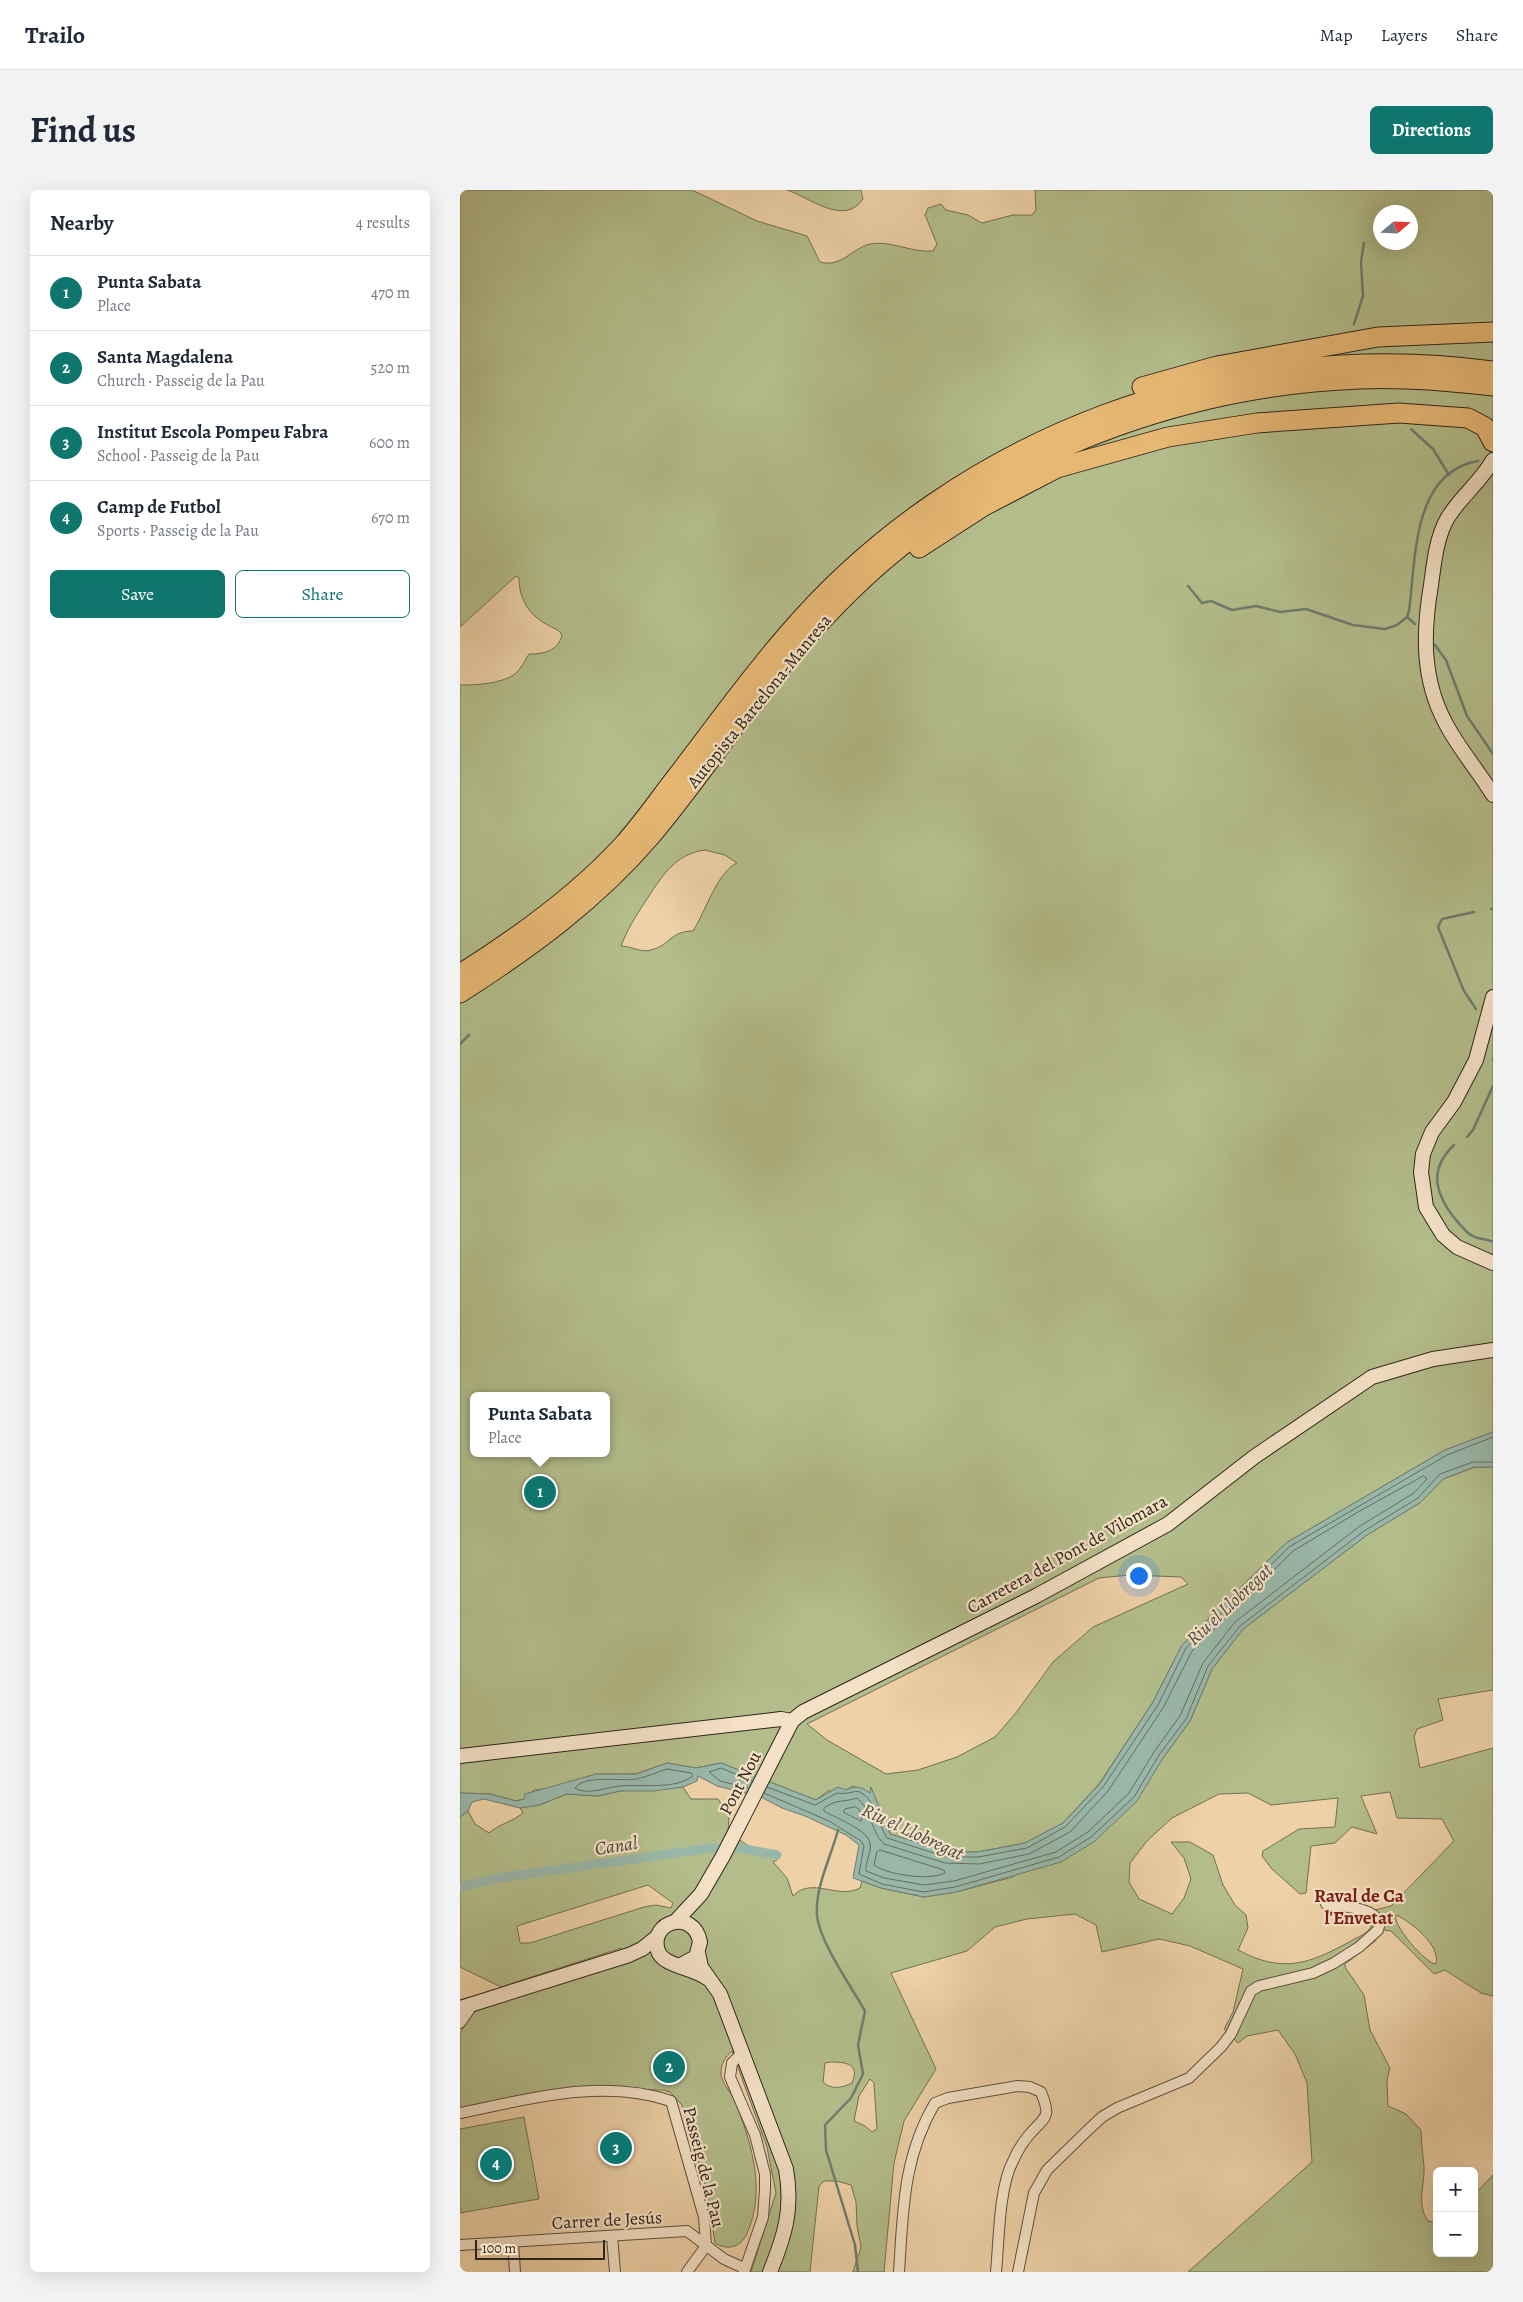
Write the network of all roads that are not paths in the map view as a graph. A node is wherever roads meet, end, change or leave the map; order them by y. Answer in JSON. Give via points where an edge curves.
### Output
{"nodes":[{"id":1,"x":1493,"y":332,"type":"edge"},
{"id":2,"x":1493,"y":371,"type":"edge"},
{"id":3,"x":1493,"y":386,"type":"edge"},
{"id":4,"x":1493,"y":442,"type":"edge"},
{"id":5,"x":1493,"y":460,"type":"edge"},
{"id":6,"x":1493,"y":478,"type":"edge"},
{"id":7,"x":1474,"y":486,"type":"junction"},
{"id":8,"x":891,"y":534,"type":"junction"},
{"id":9,"x":853,"y":590,"type":"junction"},
{"id":10,"x":1493,"y":795,"type":"edge"},
{"id":11,"x":460,"y":974,"type":"edge"},
{"id":12,"x":460,"y":993,"type":"edge"},
{"id":13,"x":1493,"y":998,"type":"edge"},
{"id":14,"x":1493,"y":1263,"type":"edge"},
{"id":15,"x":1493,"y":1350,"type":"edge"},
{"id":16,"x":791,"y":1725,"type":"junction"},
{"id":17,"x":460,"y":1756,"type":"edge"},
{"id":18,"x":700,"y":1894,"type":"junction"},
{"id":19,"x":1326,"y":1904,"type":"dead end"},
{"id":20,"x":675,"y":1922,"type":"junction"},
{"id":21,"x":695,"y":1929,"type":"junction"},
{"id":22,"x":657,"y":1937,"type":"junction"},
{"id":23,"x":698,"y":1953,"type":"junction"},
{"id":24,"x":629,"y":1955,"type":"junction"},
{"id":25,"x":660,"y":1956,"type":"junction"},
{"id":26,"x":681,"y":1965,"type":"junction"},
{"id":27,"x":707,"y":1978,"type":"junction"},
{"id":28,"x":474,"y":2003,"type":"junction"},
{"id":29,"x":460,"y":2008,"type":"edge"},
{"id":30,"x":460,"y":2023,"type":"edge"},
{"id":31,"x":742,"y":2053,"type":"junction"},
{"id":32,"x":460,"y":2113,"type":"edge"},
{"id":33,"x":612,"y":2236,"type":"junction"},
{"id":34,"x":513,"y":2242,"type":"junction"},
{"id":35,"x":460,"y":2245,"type":"edge"},
{"id":36,"x":706,"y":2246,"type":"junction"},
{"id":37,"x":744,"y":2270,"type":"edge"},
{"id":38,"x":515,"y":2272,"type":"edge"},
{"id":39,"x":615,"y":2272,"type":"edge"},
{"id":40,"x":687,"y":2272,"type":"edge"},
{"id":41,"x":770,"y":2272,"type":"edge"},
{"id":42,"x":899,"y":2272,"type":"edge"},
{"id":43,"x":996,"y":2272,"type":"edge"},
{"id":44,"x":1018,"y":2272,"type":"edge"}],
"edges":[{"from":1,"to":8,"type":"highway","via":[[1378,337],[1217,366],[1142,387],[1070,416],[966,472],[909,513]]},
{"from":2,"to":8,"type":"highway","name":"Autopista Barcelona-Manresa","via":[[1407,364],[1336,364],[1231,378],[1143,400],[1011,456],[972,477]]},
{"from":3,"to":9,"type":"highway","name":"Autopista Barcelona-Manresa","via":[[1404,379],[1304,383],[1255,388],[1134,419],[1068,445],[999,479],[900,547]]},
{"from":4,"to":9,"type":"highway","via":[[1485,427],[1468,418],[1399,414],[1257,423],[1168,437],[1057,468],[984,506]]},
{"from":5,"to":7,"type":"street"},
{"from":6,"to":7,"type":"street"},
{"from":7,"to":10,"type":"street","via":[[1446,521],[1437,546],[1428,604],[1426,664],[1435,702],[1445,723]]},
{"from":8,"to":11,"type":"highway","name":"Autopista Barcelona-Manresa","via":[[789,632],[625,843],[587,882],[542,918]]},
{"from":9,"to":12,"type":"highway","name":"Autopista Barcelona-Manresa","via":[[793,652],[651,836],[592,897],[550,932]]},
{"from":13,"to":14,"type":"street","via":[[1476,1060],[1454,1102],[1432,1132],[1420,1172],[1426,1207],[1443,1235],[1458,1247]]},
{"from":15,"to":16,"type":"street","name":"Carretera del Pont de Vilomara","via":[[1433,1359],[1372,1377],[1254,1457],[1168,1524],[1036,1596],[815,1705]]},
{"from":16,"to":17,"type":"street","via":[[781,1719]]},
{"from":16,"to":18,"type":"street","name":"Pont Nou"},
{"from":18,"to":20,"type":"street"},
{"from":18,"to":21,"type":"street"},
{"from":19,"to":44,"type":"street","via":[[1376,1915],[1380,1922],[1378,1930],[1359,1947],[1313,1973],[1258,1986],[1251,1991],[1222,2047],[1189,2078],[1117,2108],[1087,2131],[1047,2170],[1034,2193]]},
{"from":20,"to":21,"type":"street"},
{"from":20,"to":22,"type":"street","via":[[664,1927]]},
{"from":21,"to":23,"type":"street","via":[[700,1942]]},
{"from":22,"to":24,"type":"street"},
{"from":22,"to":25,"type":"street"},
{"from":23,"to":26,"type":"street","via":[[693,1960]]},
{"from":23,"to":27,"type":"street"},
{"from":24,"to":25,"type":"street"},
{"from":24,"to":28,"type":"street"},
{"from":25,"to":26,"type":"street","via":[[670,1964]]},
{"from":26,"to":27,"type":"street"},
{"from":27,"to":31,"type":"street","via":[[720,1994]]},
{"from":28,"to":29,"type":"street"},
{"from":28,"to":30,"type":"street"},
{"from":31,"to":37,"type":"street","via":[[732,2063],[730,2077],[755,2135],[765,2181],[763,2217]]},
{"from":31,"to":41,"type":"street","via":[[786,2169],[790,2193],[789,2212]]},
{"from":32,"to":36,"type":"street","name":"Passeig de la Pau","via":[[568,2091],[648,2093],[671,2100],[704,2217]]},
{"from":33,"to":34,"type":"street","name":"Carrer de Jesús"},
{"from":33,"to":36,"type":"street","name":"Carrer de Jesús","via":[[687,2231]]},
{"from":33,"to":39,"type":"street"},
{"from":34,"to":35,"type":"street","name":"Carrer de Jesús"},
{"from":34,"to":38,"type":"street"},
{"from":36,"to":37,"type":"street","name":"Carrer de Jesús"},
{"from":36,"to":40,"type":"street"},
{"from":42,"to":43,"type":"street","via":[[903,2210],[912,2150],[935,2103],[1018,2086],[1030,2087],[1041,2092],[1047,2107],[1044,2121],[1029,2135],[1006,2177]]}]}
